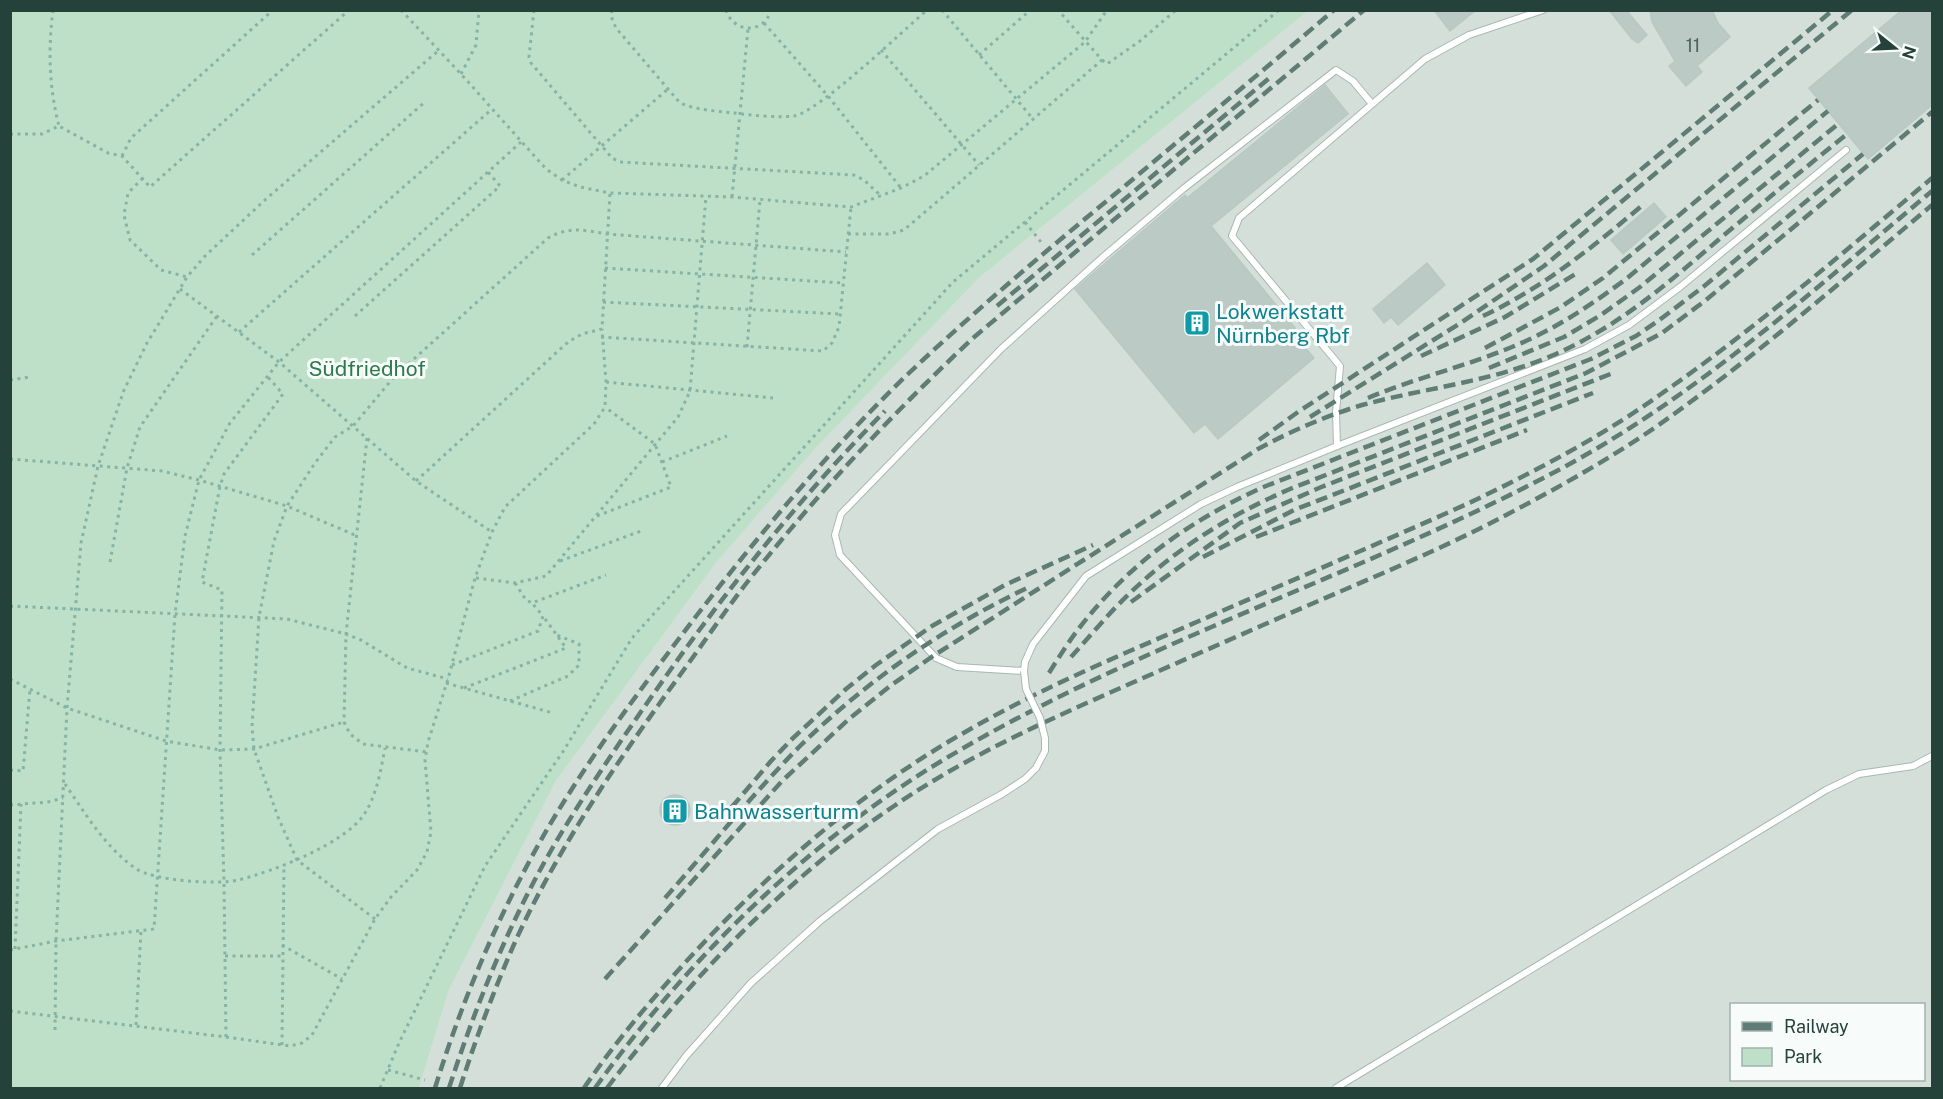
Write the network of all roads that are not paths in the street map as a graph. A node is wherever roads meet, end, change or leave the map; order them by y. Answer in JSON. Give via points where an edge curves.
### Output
{"nodes":[{"id":1,"x":1542,"y":10,"type":"edge"},
{"id":2,"x":1372,"y":104,"type":"junction"},
{"id":3,"x":1846,"y":150,"type":"dead end"},
{"id":4,"x":1337,"y":446,"type":"junction"},
{"id":5,"x":1024,"y":671,"type":"junction"},
{"id":6,"x":1932,"y":756,"type":"edge"},
{"id":7,"x":662,"y":1089,"type":"edge"},
{"id":8,"x":1336,"y":1089,"type":"edge"}],
"edges":[{"from":1,"to":2,"type":"lane","via":[[1488,27],[1425,59]]},
{"from":2,"to":4,"type":"lane","via":[[1239,218],[1232,236],[1340,366]]},
{"from":2,"to":5,"type":"lane","via":[[1353,81],[1336,70],[1183,189],[1000,349],[841,514],[835,535],[840,555],[936,658],[957,666]]},
{"from":3,"to":4,"type":"lane","via":[[1680,288],[1629,325],[1585,349]]},
{"from":4,"to":5,"type":"lane","via":[[1201,504],[1086,576],[1033,644]]},
{"from":5,"to":7,"type":"lane","bridge":true,"via":[[1026,689],[1045,738],[1036,768],[1002,794],[938,829],[820,921],[750,983]]},
{"from":6,"to":8,"type":"lane","via":[[1913,766],[1859,774],[1826,790]]}]}
